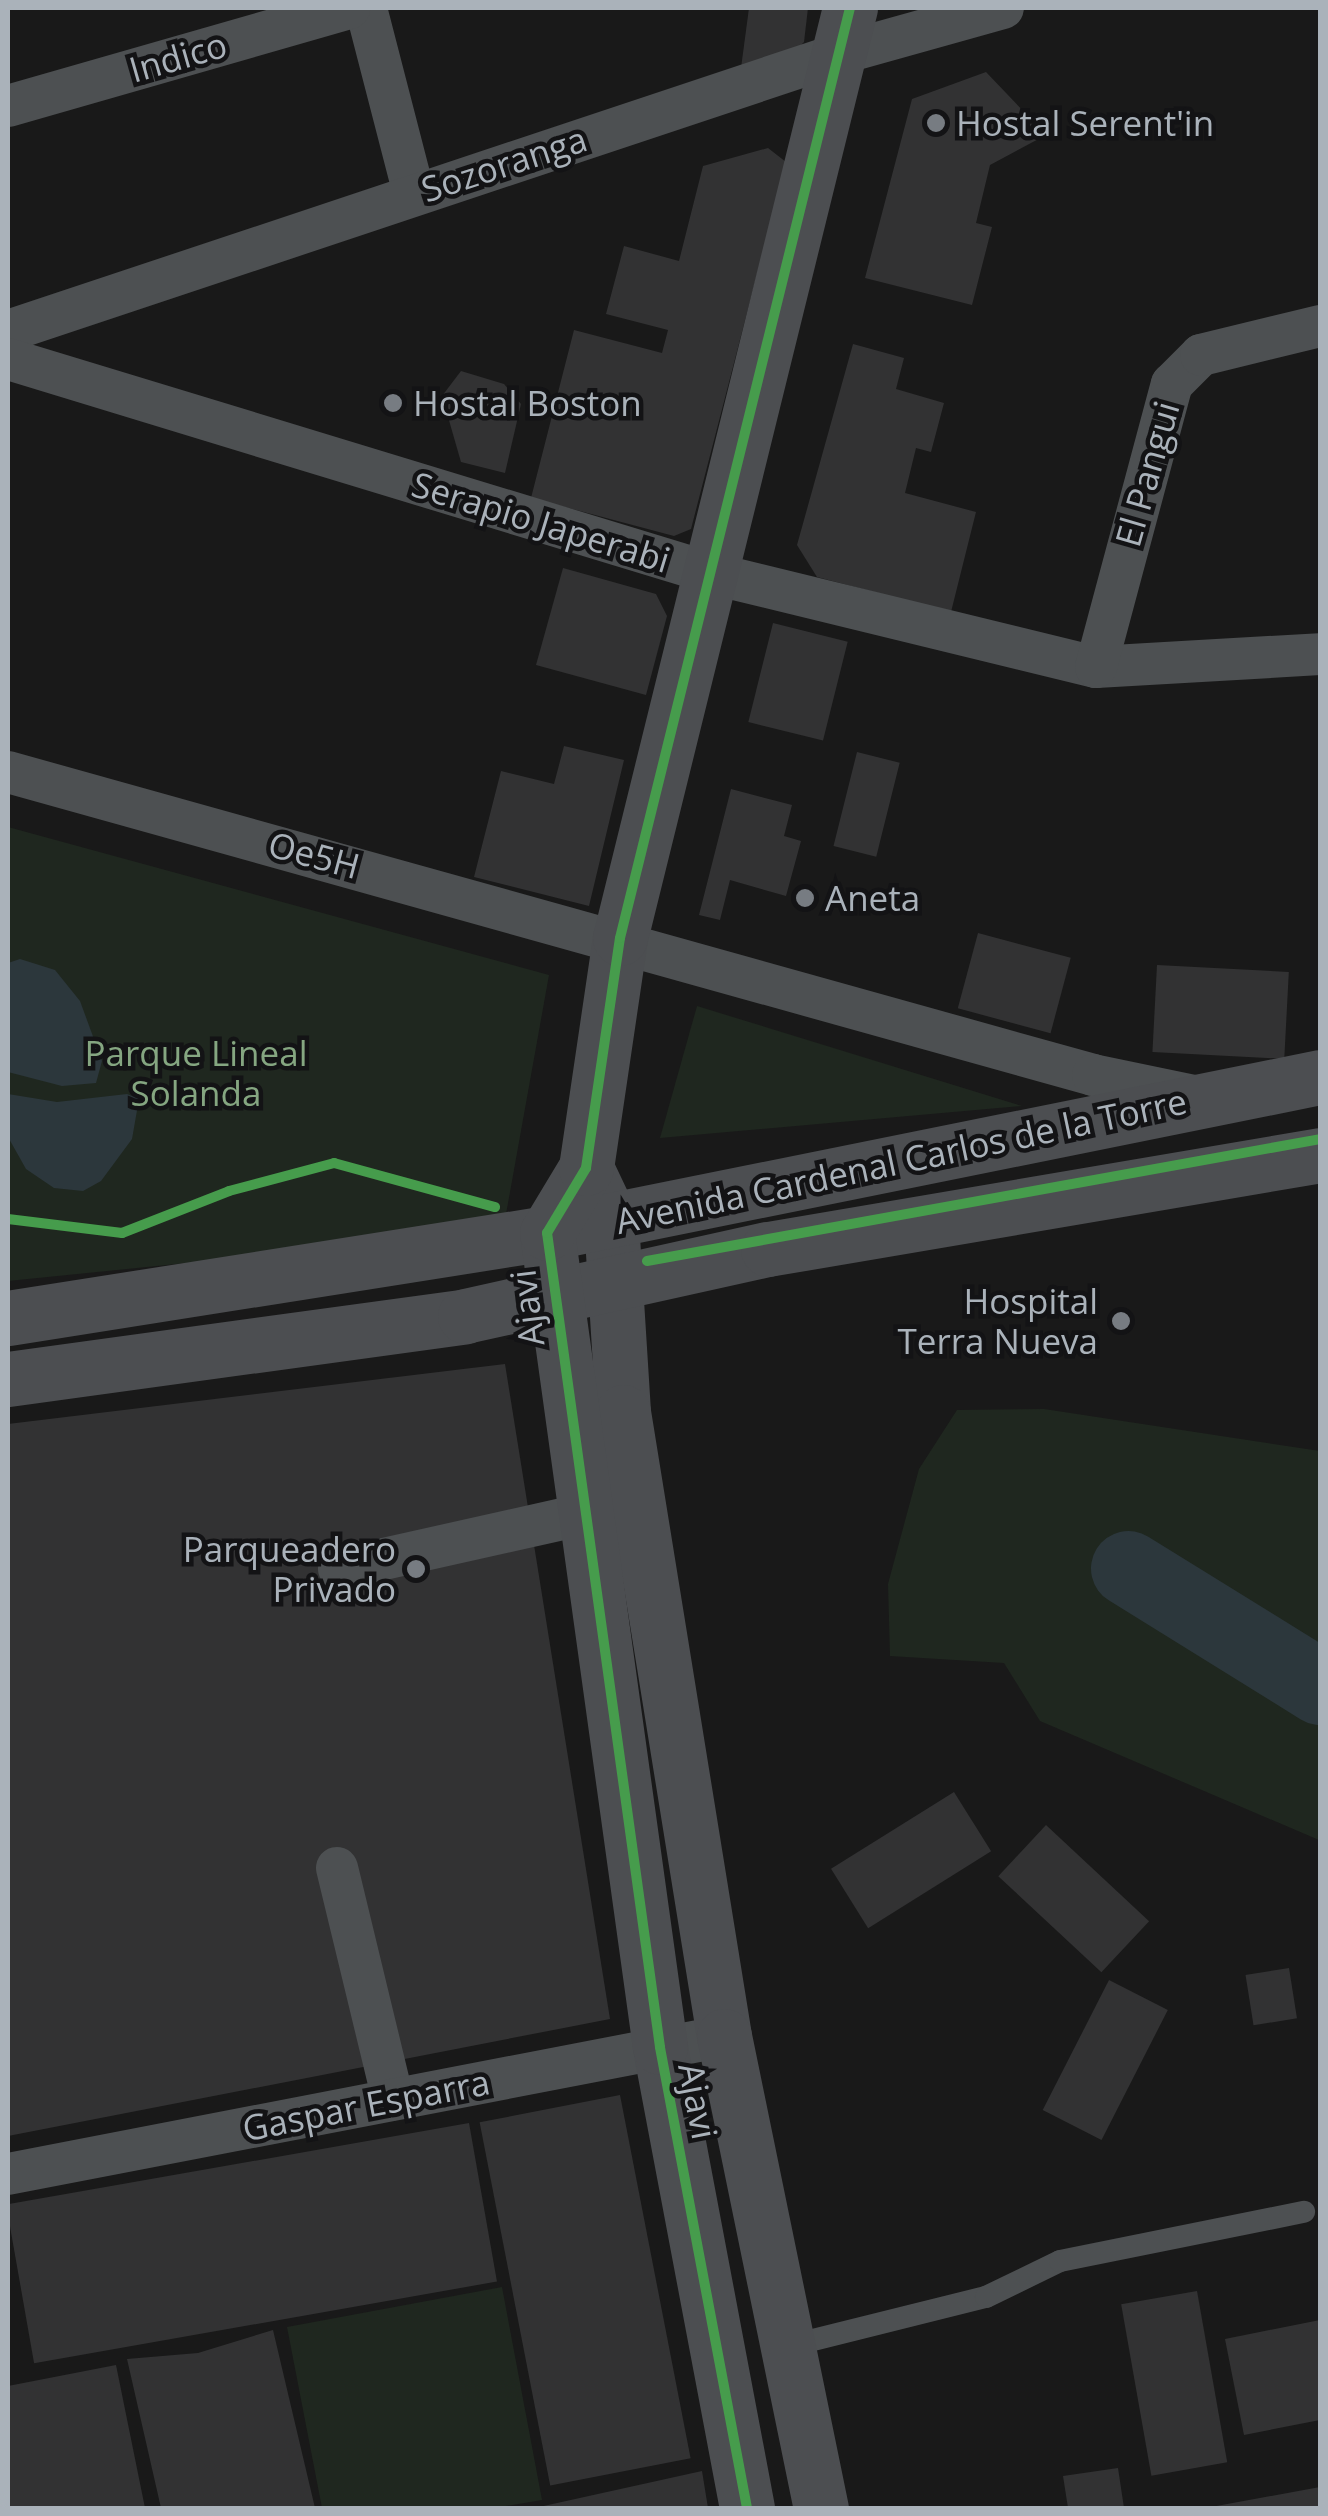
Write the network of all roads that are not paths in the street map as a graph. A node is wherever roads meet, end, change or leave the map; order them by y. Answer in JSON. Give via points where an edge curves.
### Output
{"nodes":[{"id":1,"x":348,"y":8,"type":"edge"},
{"id":2,"x":366,"y":8,"type":"edge"},
{"id":3,"x":1003,"y":8,"type":"edge"},
{"id":4,"x":846,"y":30,"type":"edge"},
{"id":5,"x":8,"y":106,"type":"edge"},
{"id":6,"x":414,"y":194,"type":"junction"},
{"id":7,"x":1320,"y":326,"type":"edge"},
{"id":8,"x":8,"y":330,"type":"edge"},
{"id":9,"x":8,"y":358,"type":"edge"},
{"id":10,"x":714,"y":574,"type":"junction"},
{"id":11,"x":1320,"y":654,"type":"edge"},
{"id":12,"x":1096,"y":667,"type":"junction"},
{"id":13,"x":8,"y":772,"type":"edge"},
{"id":14,"x":620,"y":938,"type":"junction"},
{"id":15,"x":1320,"y":1077,"type":"edge"},
{"id":16,"x":1205,"y":1098,"type":"junction"},
{"id":17,"x":1320,"y":1155,"type":"edge"},
{"id":18,"x":586,"y":1168,"type":"junction"},
{"id":19,"x":611,"y":1221,"type":"junction"},
{"id":20,"x":547,"y":1234,"type":"junction"},
{"id":21,"x":611,"y":1287,"type":"junction"},
{"id":22,"x":551,"y":1296,"type":"junction"},
{"id":23,"x":8,"y":1318,"type":"edge"},
{"id":24,"x":8,"y":1379,"type":"edge"},
{"id":25,"x":585,"y":1514,"type":"junction"},
{"id":26,"x":339,"y":1569,"type":"dead end"},
{"id":27,"x":337,"y":1868,"type":"dead end"},
{"id":28,"x":724,"y":2036,"type":"junction"},
{"id":29,"x":660,"y":2047,"type":"junction"},
{"id":30,"x":393,"y":2100,"type":"junction"},
{"id":31,"x":8,"y":2174,"type":"edge"},
{"id":32,"x":1304,"y":2212,"type":"dead end"},
{"id":33,"x":789,"y":2346,"type":"junction"},
{"id":34,"x":747,"y":2508,"type":"edge"},
{"id":35,"x":820,"y":2508,"type":"edge"}],
"edges":[{"from":1,"to":5,"type":"street","name":"Indico"},
{"from":2,"to":6,"type":"street"},
{"from":3,"to":4,"type":"street","name":"Sozoranga"},
{"from":4,"to":6,"type":"street","name":"Sozoranga"},
{"from":4,"to":10,"type":"street","name":"Ajavi"},
{"from":6,"to":8,"type":"street","name":"Sozoranga"},
{"from":7,"to":12,"type":"street","name":"El Pangui","via":[[1201,354],[1172,384]]},
{"from":9,"to":10,"type":"street","name":"Serapio Japerabi"},
{"from":10,"to":12,"type":"street","name":"Serapio Japerabi"},
{"from":10,"to":14,"type":"street","name":"Ajavi"},
{"from":11,"to":12,"type":"street","name":"Serapio Japerabi"},
{"from":13,"to":14,"type":"street","name":"Oe5H"},
{"from":14,"to":16,"type":"street","name":"Oe5H","via":[[1094,1074]]},
{"from":14,"to":18,"type":"street","name":"Ajavi"},
{"from":15,"to":16,"type":"street","name":"Avenida Cardenal Carlos de la Torre"},
{"from":16,"to":19,"type":"street","name":"Avenida Cardenal Carlos de la Torre"},
{"from":17,"to":21,"type":"street","name":"Avenida Cardenal Carlos de la Torre","via":[[768,1249]]},
{"from":18,"to":19,"type":"street","name":"Ajavi"},
{"from":18,"to":20,"type":"street","name":"Ajavi"},
{"from":19,"to":20,"type":"street","name":"Avenida Cardenal Carlos de la Torre"},
{"from":19,"to":21,"type":"street","name":"Ajavi"},
{"from":20,"to":22,"type":"street","name":"Ajavi"},
{"from":20,"to":23,"type":"street","name":"Avenida Cardenal Carlos de la Torre"},
{"from":21,"to":22,"type":"street","name":"Avenida Cardenal Carlos de la Torre"},
{"from":21,"to":28,"type":"street","name":"Ajavi","via":[[623,1412]]},
{"from":22,"to":24,"type":"street","name":"Avenida Cardenal Carlos de la Torre","via":[[465,1316]]},
{"from":22,"to":25,"type":"street","name":"Ajavi"},
{"from":25,"to":26,"type":"street"},
{"from":25,"to":29,"type":"street","name":"Ajavi"},
{"from":27,"to":30,"type":"street"},
{"from":28,"to":29,"type":"street","name":"Gaspar Esparra"},
{"from":28,"to":33,"type":"street","name":"Ajavi"},
{"from":29,"to":30,"type":"street","name":"Gaspar Esparra"},
{"from":29,"to":34,"type":"street","name":"Ajavi"},
{"from":30,"to":31,"type":"street","name":"Gaspar Esparra"},
{"from":32,"to":33,"type":"lane","via":[[1060,2261],[986,2297]]},
{"from":33,"to":35,"type":"street","name":"Ajavi"}]}
